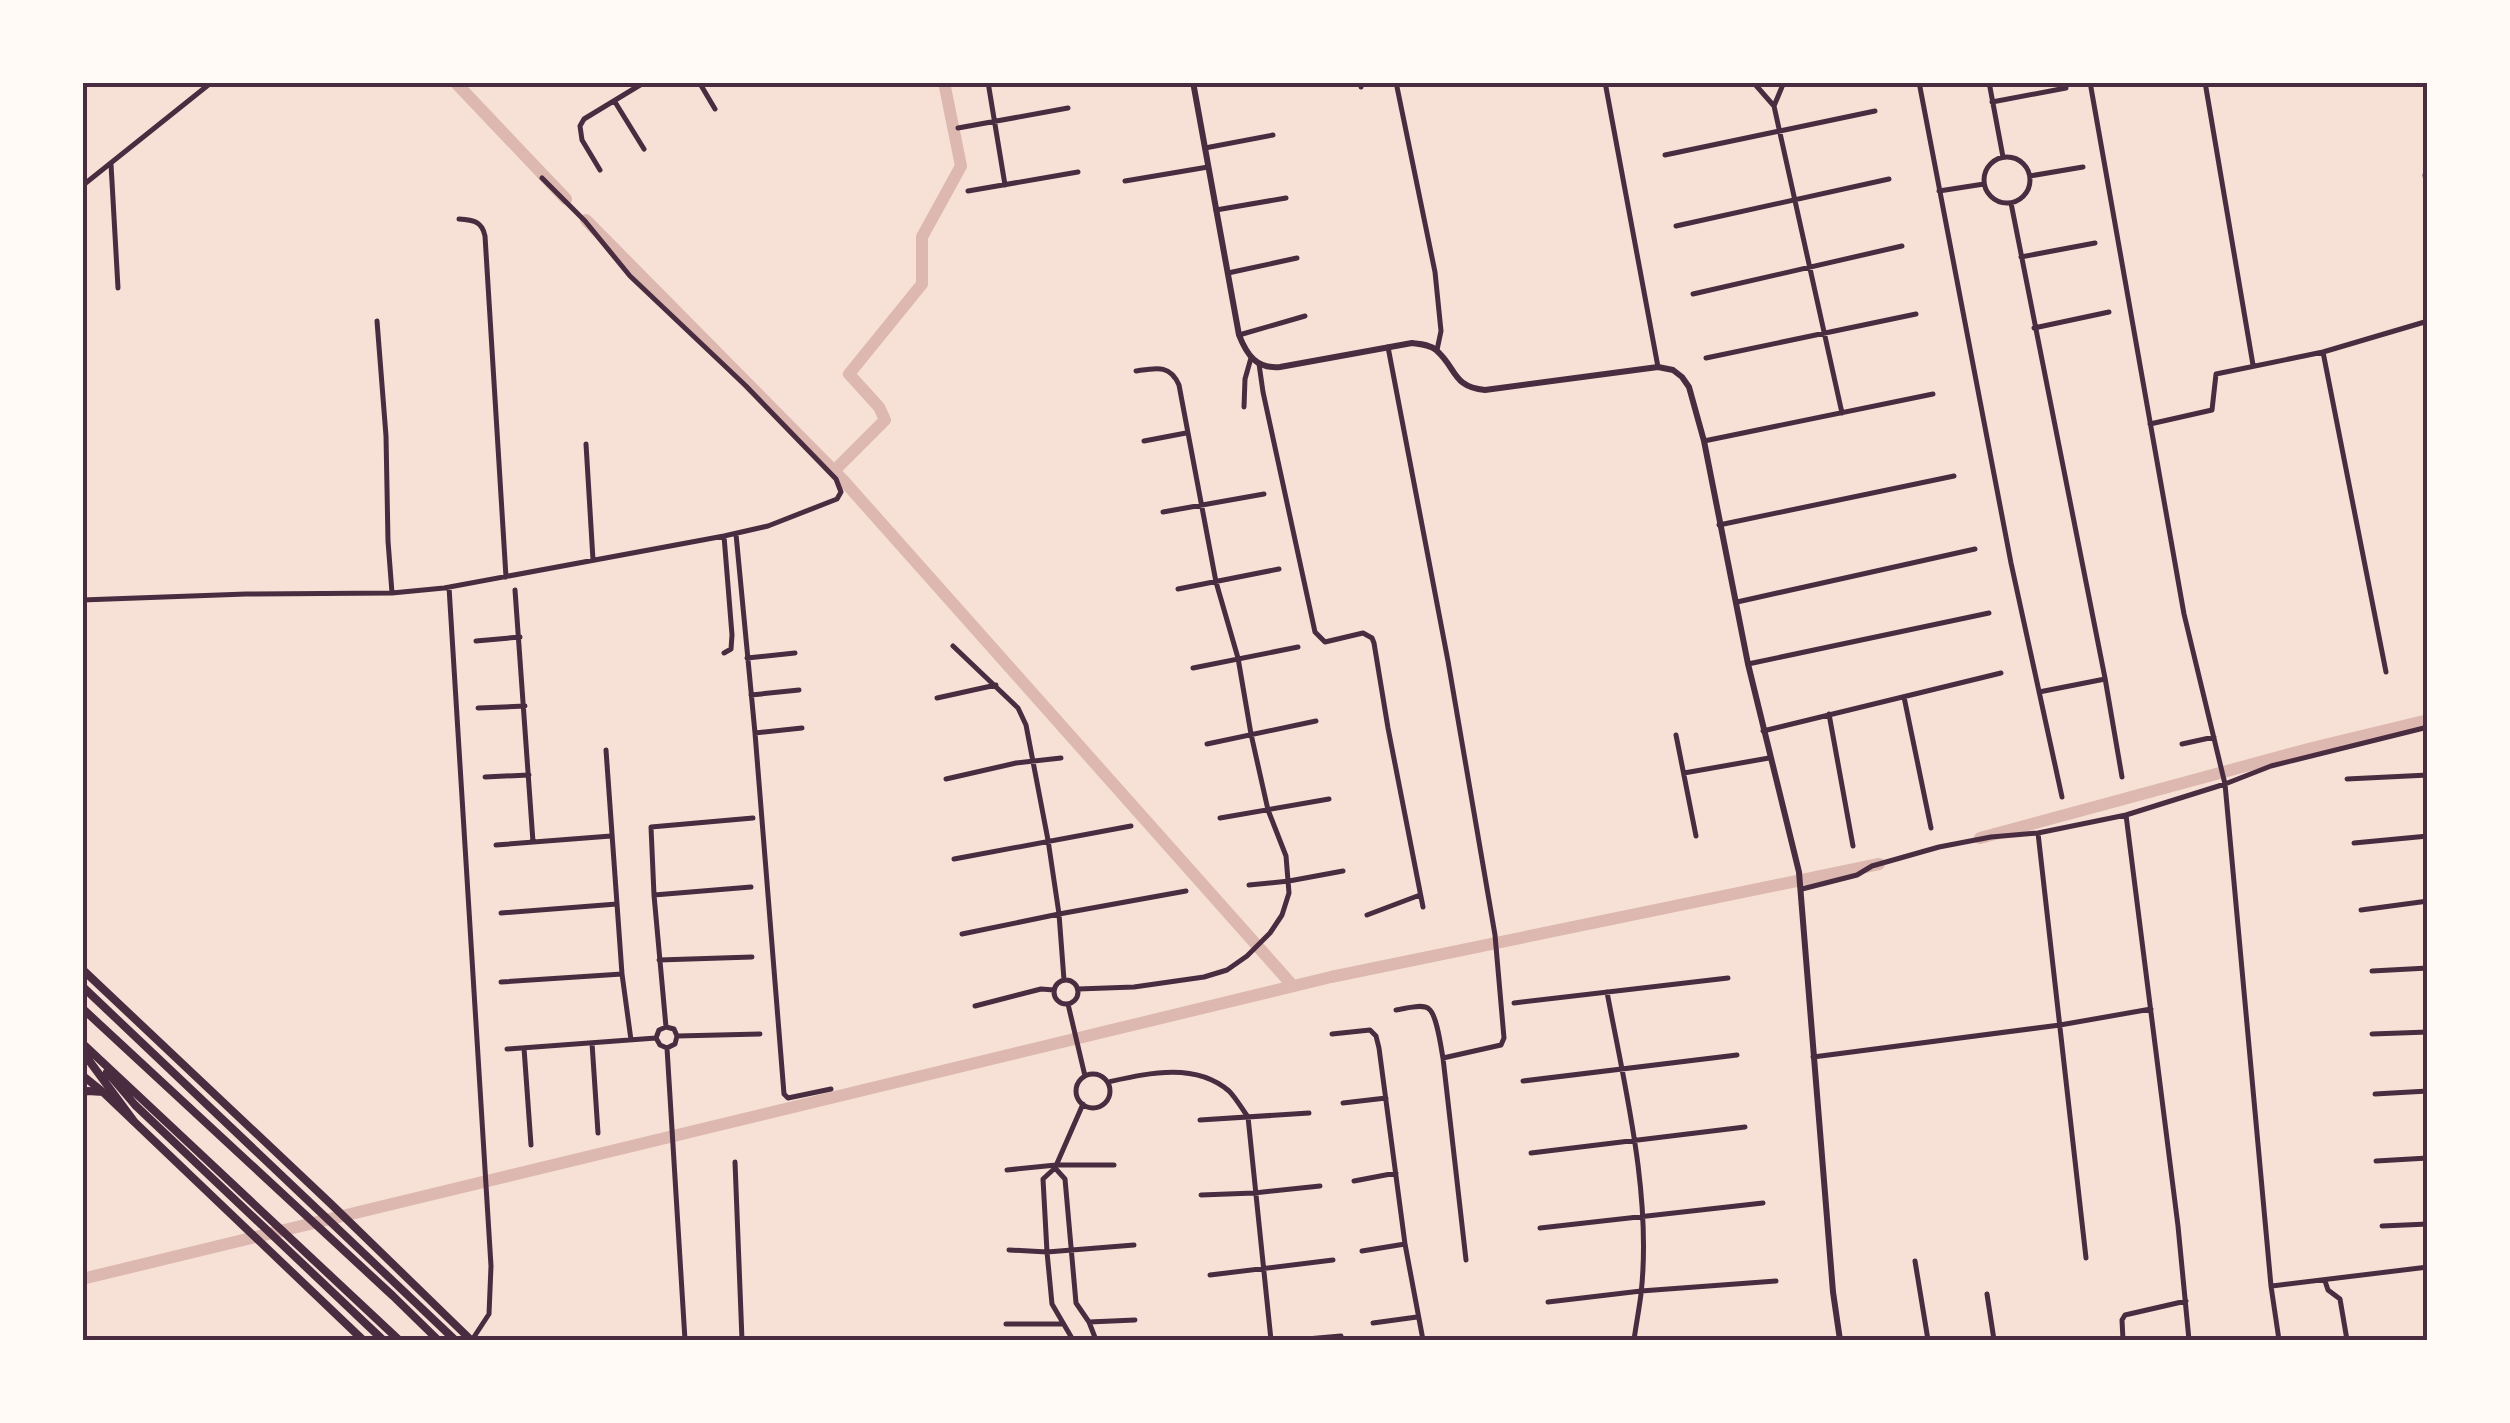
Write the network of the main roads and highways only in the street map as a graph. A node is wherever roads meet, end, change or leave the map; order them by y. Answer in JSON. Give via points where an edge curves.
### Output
{"nodes":[{"id":1,"x":82,"y":969,"type":"edge"},
{"id":2,"x":82,"y":986,"type":"edge"},
{"id":3,"x":82,"y":1008,"type":"edge"},
{"id":4,"x":82,"y":1043,"type":"edge"},
{"id":5,"x":82,"y":1051,"type":"edge"},
{"id":6,"x":82,"y":1074,"type":"edge"},
{"id":7,"x":103,"y":1092,"type":"junction"},
{"id":8,"x":82,"y":1093,"type":"edge"},
{"id":9,"x":133,"y":1120,"type":"junction"},
{"id":10,"x":363,"y":1340,"type":"edge"},
{"id":11,"x":383,"y":1340,"type":"edge"},
{"id":12,"x":399,"y":1340,"type":"edge"},
{"id":13,"x":438,"y":1340,"type":"edge"},
{"id":14,"x":456,"y":1340,"type":"edge"},
{"id":15,"x":472,"y":1340,"type":"edge"}],
"edges":[{"from":1,"to":15,"type":"main road"},
{"from":2,"to":14,"type":"main road"},
{"from":3,"to":13,"type":"main road"},
{"from":4,"to":11,"type":"main road","via":[[135,1105]]},
{"from":4,"to":12,"type":"main road"},
{"from":5,"to":9,"type":"main road"},
{"from":6,"to":7,"type":"main road"},
{"from":7,"to":8,"type":"main road"},
{"from":7,"to":9,"type":"main road"},
{"from":9,"to":10,"type":"main road"}]}
